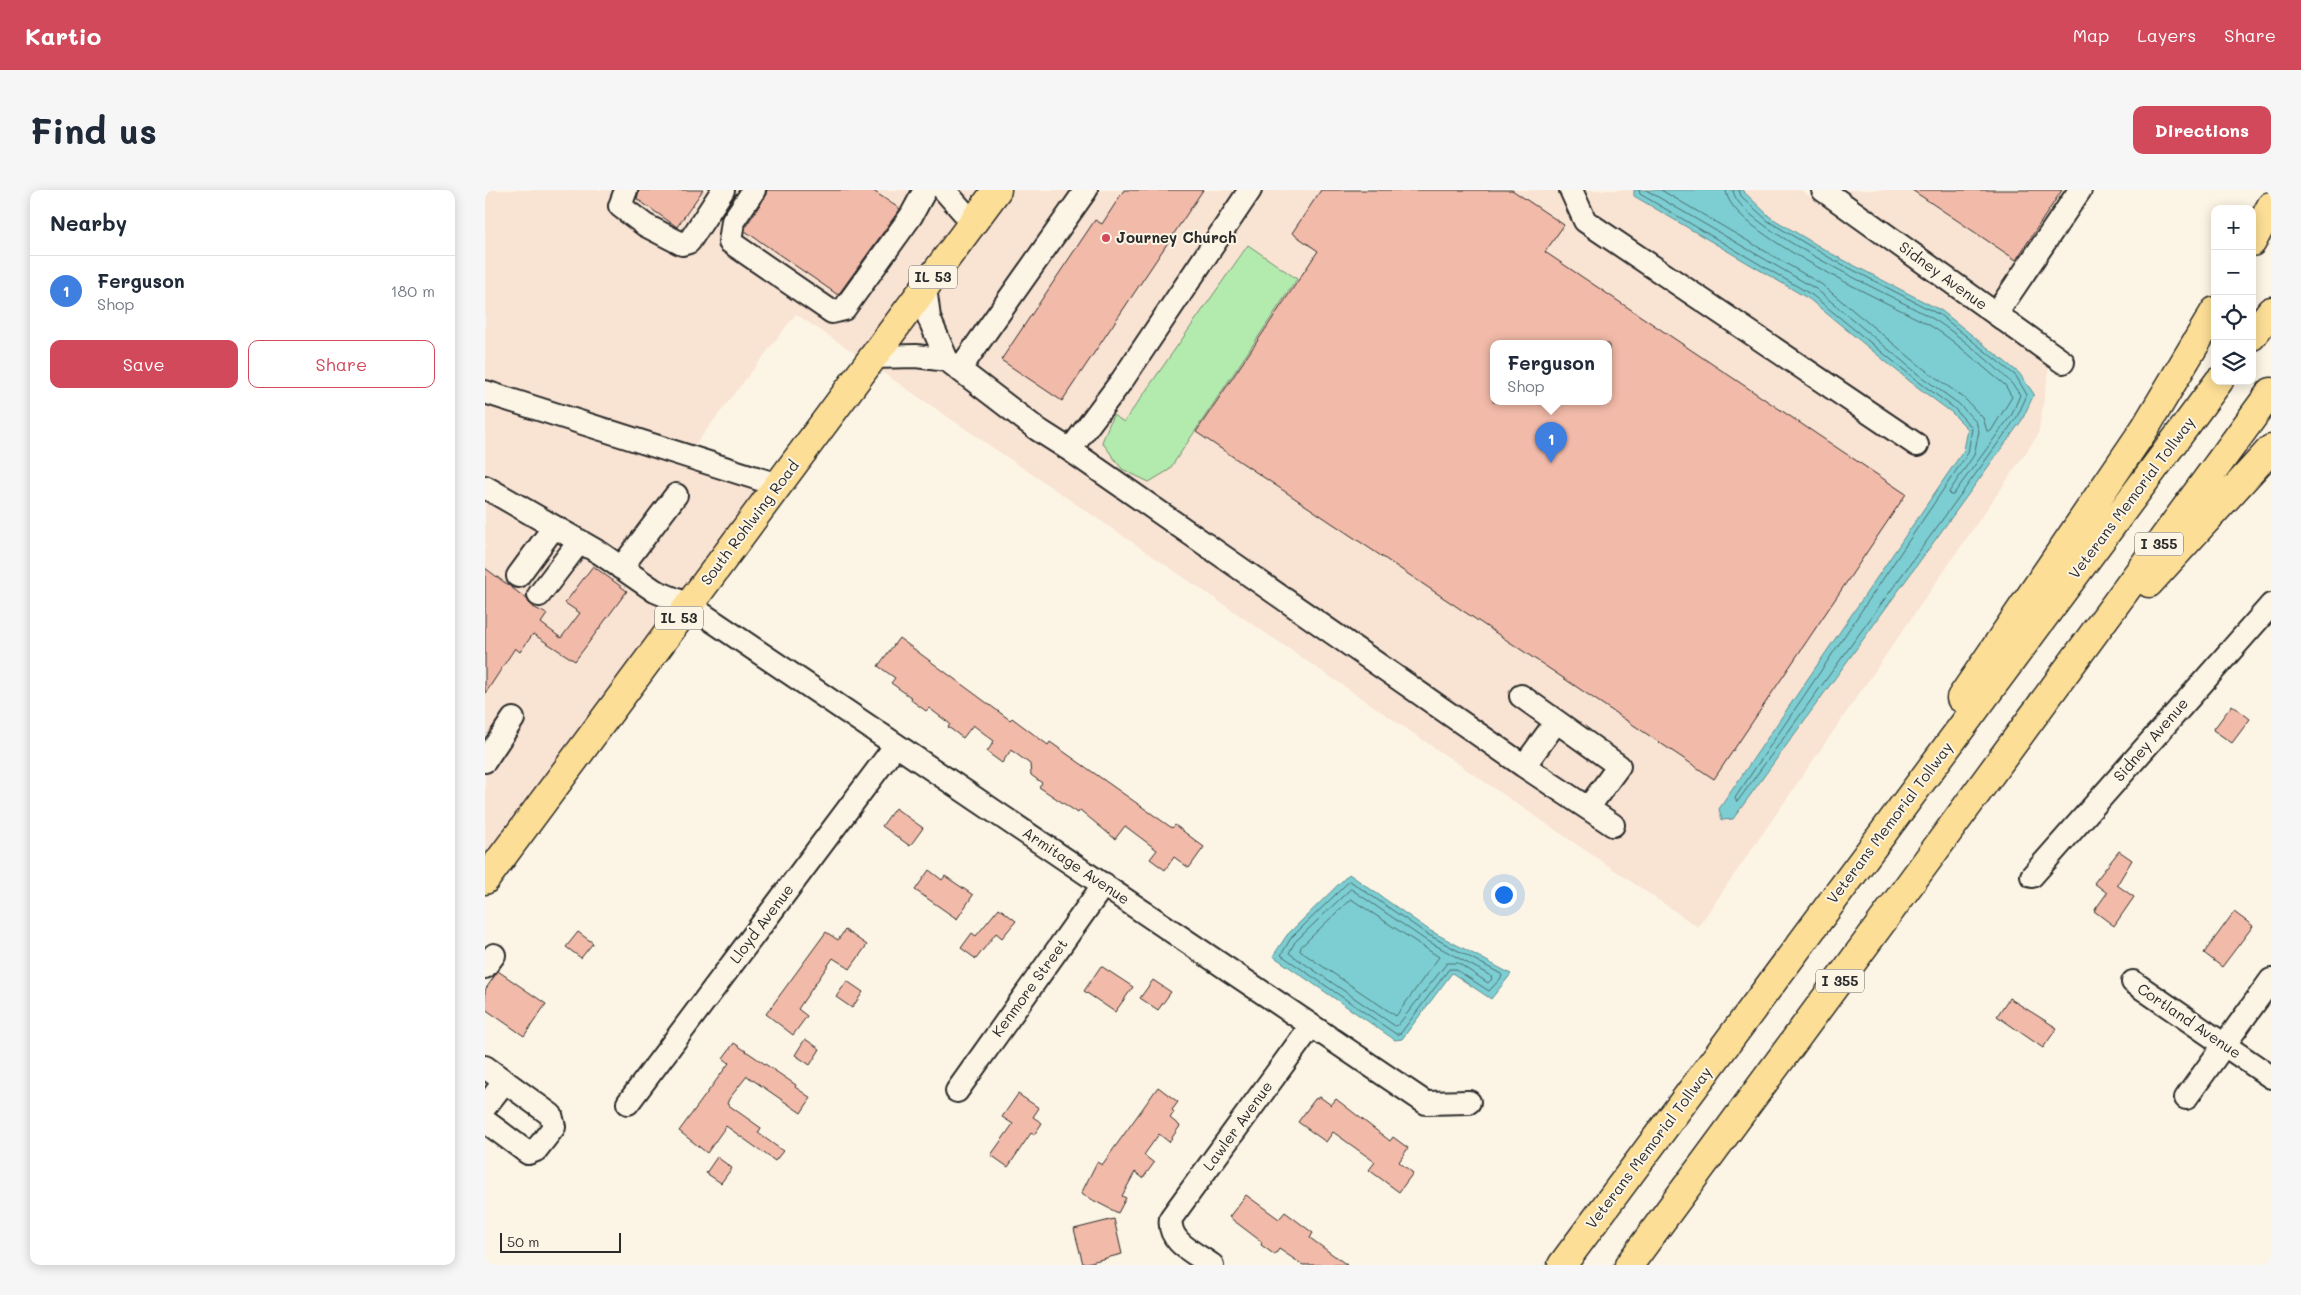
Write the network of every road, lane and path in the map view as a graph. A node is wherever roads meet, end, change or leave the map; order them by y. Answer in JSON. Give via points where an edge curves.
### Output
{"nodes":[{"id":1,"x":626,"y":190,"type":"edge"},
{"id":2,"x":723,"y":190,"type":"edge"},
{"id":3,"x":754,"y":190,"type":"edge"},
{"id":4,"x":925,"y":190,"type":"edge"},
{"id":5,"x":944,"y":190,"type":"edge"},
{"id":6,"x":997,"y":190,"type":"edge"},
{"id":7,"x":1086,"y":190,"type":"edge"},
{"id":8,"x":1250,"y":190,"type":"edge"},
{"id":9,"x":1573,"y":190,"type":"edge"},
{"id":10,"x":1823,"y":190,"type":"edge"},
{"id":11,"x":2080,"y":190,"type":"edge"},
{"id":12,"x":2271,"y":206,"type":"edge"},
{"id":13,"x":973,"y":223,"type":"junction"},
{"id":14,"x":2256,"y":234,"type":"edge"},
{"id":15,"x":925,"y":287,"type":"junction"},
{"id":16,"x":2271,"y":311,"type":"edge"},
{"id":17,"x":1996,"y":314,"type":"junction"},
{"id":18,"x":2211,"y":318,"type":"edge"},
{"id":19,"x":2256,"y":331,"type":"edge"},
{"id":20,"x":873,"y":357,"type":"junction"},
{"id":21,"x":2063,"y":362,"type":"dead end"},
{"id":22,"x":953,"y":365,"type":"junction"},
{"id":23,"x":2216,"y":385,"type":"edge"},
{"id":24,"x":485,"y":392,"type":"edge"},
{"id":25,"x":2271,"y":392,"type":"edge"},
{"id":26,"x":1917,"y":445,"type":"dead end"},
{"id":27,"x":2271,"y":449,"type":"edge"},
{"id":28,"x":1070,"y":450,"type":"junction"},
{"id":29,"x":778,"y":485,"type":"junction"},
{"id":30,"x":485,"y":487,"type":"edge"},
{"id":31,"x":676,"y":495,"type":"dead end"},
{"id":32,"x":554,"y":527,"type":"junction"},
{"id":33,"x":579,"y":541,"type":"junction"},
{"id":34,"x":621,"y":568,"type":"junction"},
{"id":35,"x":518,"y":576,"type":"dead end"},
{"id":36,"x":539,"y":595,"type":"dead end"},
{"id":37,"x":689,"y":604,"type":"junction"},
{"id":38,"x":2271,"y":605,"type":"edge"},
{"id":39,"x":2047,"y":695,"type":"junction"},
{"id":40,"x":1521,"y":696,"type":"dead end"},
{"id":41,"x":513,"y":719,"type":"dead end"},
{"id":42,"x":1556,"y":722,"type":"junction"},
{"id":43,"x":896,"y":744,"type":"junction"},
{"id":44,"x":485,"y":762,"type":"edge"},
{"id":45,"x":1524,"y":766,"type":"junction"},
{"id":46,"x":1587,"y":808,"type":"junction"},
{"id":47,"x":1613,"y":825,"type":"dead end"},
{"id":48,"x":2032,"y":876,"type":"dead end"},
{"id":49,"x":485,"y":880,"type":"edge"},
{"id":50,"x":1104,"y":884,"type":"junction"},
{"id":51,"x":1830,"y":904,"type":"junction"},
{"id":52,"x":2271,"y":980,"type":"edge"},
{"id":53,"x":2133,"y":982,"type":"dead end"},
{"id":54,"x":1311,"y":1026,"type":"junction"},
{"id":55,"x":2224,"y":1045,"type":"junction"},
{"id":56,"x":485,"y":1067,"type":"edge"},
{"id":57,"x":2271,"y":1077,"type":"edge"},
{"id":58,"x":505,"y":1081,"type":"junction"},
{"id":59,"x":957,"y":1091,"type":"dead end"},
{"id":60,"x":2186,"y":1098,"type":"dead end"},
{"id":61,"x":1469,"y":1102,"type":"dead end"},
{"id":62,"x":628,"y":1103,"type":"dead end"},
{"id":63,"x":485,"y":1107,"type":"edge"},
{"id":64,"x":485,"y":1121,"type":"edge"},
{"id":65,"x":1212,"y":1265,"type":"edge"},
{"id":66,"x":1562,"y":1265,"type":"edge"},
{"id":67,"x":1629,"y":1265,"type":"edge"}],
"edges":[{"from":1,"to":2,"type":"street","via":[[620,206],[682,244],[689,242]]},
{"from":3,"to":4,"type":"street","via":[[733,221],[730,242],[832,312],[844,309],[911,216]]},
{"from":5,"to":13,"type":"street"},
{"from":6,"to":13,"type":"main road","name":"South Rohlwing Road","number":"IL 53"},
{"from":7,"to":22,"type":"street"},
{"from":8,"to":28,"type":"street","via":[[1123,379]]},
{"from":9,"to":26,"type":"street","via":[[1585,221]]},
{"from":10,"to":17,"type":"street","name":"Sidney Avenue"},
{"from":11,"to":17,"type":"street"},
{"from":12,"to":14,"type":"main road"},
{"from":13,"to":15,"type":"main road","name":"South Rohlwing Road","number":"IL 53"},
{"from":15,"to":20,"type":"main road","name":"South Rohlwing Road","number":"IL 53"},
{"from":15,"to":22,"type":"street","via":[[929,318]]},
{"from":16,"to":19,"type":"main road"},
{"from":17,"to":21,"type":"street","name":"Sidney Avenue"},
{"from":18,"to":51,"type":"main road","via":[[2145,428],[1962,697]]},
{"from":20,"to":22,"type":"street","via":[[916,356]]},
{"from":20,"to":29,"type":"main road","name":"South Rohlwing Road","number":"IL 53"},
{"from":22,"to":28,"type":"street"},
{"from":23,"to":51,"type":"main road","name":"Veterans Memorial Tollway"},
{"from":24,"to":29,"type":"street"},
{"from":25,"to":39,"type":"main road","number":"I 355"},
{"from":27,"to":39,"type":"main road"},
{"from":28,"to":45,"type":"street"},
{"from":29,"to":37,"type":"main road","name":"South Rohlwing Road","number":"IL 53"},
{"from":30,"to":32,"type":"street","name":"Armitage Avenue"},
{"from":31,"to":34,"type":"street"},
{"from":32,"to":33,"type":"street","name":"Armitage Avenue"},
{"from":32,"to":35,"type":"street"},
{"from":33,"to":34,"type":"street","name":"Armitage Avenue"},
{"from":33,"to":36,"type":"street"},
{"from":34,"to":37,"type":"street","name":"Armitage Avenue","via":[[655,591]]},
{"from":37,"to":43,"type":"street","name":"Armitage Avenue"},
{"from":37,"to":49,"type":"main road","name":"South Rohlwing Road","number":"IL 53"},
{"from":38,"to":48,"type":"street","name":"Sidney Avenue"},
{"from":39,"to":67,"type":"main road","number":"I 355","via":[[1842,979]]},
{"from":40,"to":42,"type":"street"},
{"from":41,"to":44,"type":"street"},
{"from":42,"to":45,"type":"street"},
{"from":42,"to":46,"type":"street","via":[[1619,766]]},
{"from":43,"to":50,"type":"street","name":"Armitage Avenue"},
{"from":43,"to":62,"type":"street","name":"Lloyd Avenue"},
{"from":45,"to":46,"type":"street"},
{"from":46,"to":47,"type":"street"},
{"from":50,"to":54,"type":"street","name":"Armitage Avenue"},
{"from":50,"to":59,"type":"street","name":"Kenmore Street"},
{"from":51,"to":66,"type":"main road","name":"Veterans Memorial Tollway"},
{"from":52,"to":55,"type":"street"},
{"from":53,"to":55,"type":"street","name":"Cortland Avenue"},
{"from":54,"to":61,"type":"street","name":"Armitage Avenue","via":[[1426,1103]]},
{"from":54,"to":65,"type":"street","name":"Lawler Avenue","via":[[1176,1210],[1169,1227],[1182,1245]]},
{"from":55,"to":57,"type":"street","name":"Cortland Avenue"},
{"from":55,"to":60,"type":"street"},
{"from":56,"to":58,"type":"street"},
{"from":58,"to":63,"type":"street"},
{"from":58,"to":64,"type":"street","via":[[551,1115],[554,1127],[536,1150],[527,1154]]}]}
